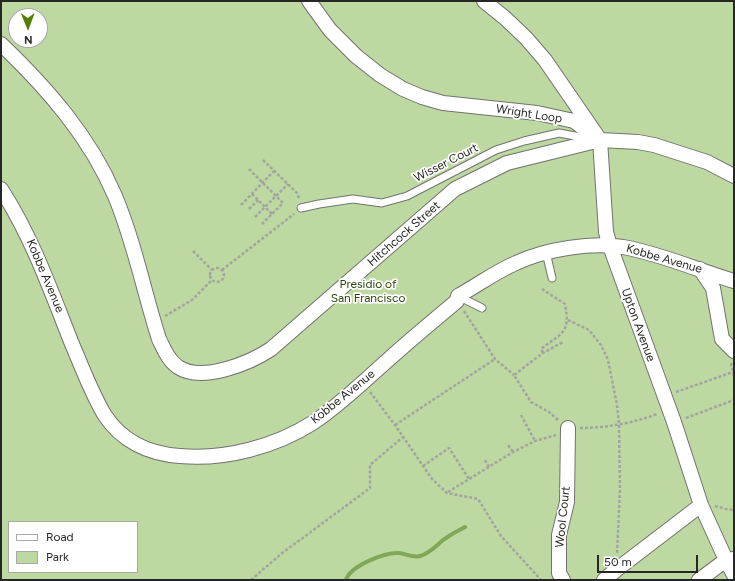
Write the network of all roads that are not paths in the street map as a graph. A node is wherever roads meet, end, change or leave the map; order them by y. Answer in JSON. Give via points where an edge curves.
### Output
{"nodes":[{"id":1,"x":309,"y":1,"type":"edge"},
{"id":2,"x":484,"y":1,"type":"edge"},
{"id":3,"x":1,"y":44,"type":"edge"},
{"id":4,"x":600,"y":140,"type":"junction"},
{"id":5,"x":734,"y":176,"type":"edge"},
{"id":6,"x":1,"y":189,"type":"edge"},
{"id":7,"x":301,"y":208,"type":"road end"},
{"id":8,"x":610,"y":246,"type":"junction"},
{"id":9,"x":546,"y":252,"type":"junction"},
{"id":10,"x":700,"y":269,"type":"junction"},
{"id":11,"x":552,"y":278,"type":"dead end"},
{"id":12,"x":734,"y":281,"type":"edge"},
{"id":13,"x":458,"y":296,"type":"junction"},
{"id":14,"x":482,"y":308,"type":"dead end"},
{"id":15,"x":734,"y":351,"type":"edge"},
{"id":16,"x":568,"y":428,"type":"road end"},
{"id":17,"x":701,"y":505,"type":"junction"},
{"id":18,"x":730,"y":560,"type":"edge"},
{"id":19,"x":734,"y":575,"type":"edge"},
{"id":20,"x":563,"y":580,"type":"edge"},
{"id":21,"x":604,"y":580,"type":"edge"},
{"id":22,"x":699,"y":580,"type":"edge"}],
"edges":[{"from":1,"to":4,"type":"street","name":"Wright Loop","via":[[330,30],[356,56],[402,89],[443,103],[537,112],[574,121]]},
{"from":2,"to":4,"type":"street","name":"Wright Loop","via":[[521,33],[545,60]]},
{"from":3,"to":4,"type":"street","name":"Hitchcock Street","via":[[61,108],[105,174],[124,222],[159,339],[167,355],[178,367],[194,373],[209,372],[251,360],[271,349],[455,189],[507,163]]},
{"from":4,"to":5,"type":"street","name":"Hitchcock Street","via":[[654,145],[707,162]]},
{"from":4,"to":7,"type":"lane","name":"Wisser Court","via":[[559,133],[496,150],[407,196],[382,203],[353,199]]},
{"from":4,"to":8,"type":"street","name":"Upton Avenue","via":[[606,232]]},
{"from":6,"to":13,"type":"street","name":"Kobbe Avenue","via":[[33,246],[103,412],[127,439],[159,453],[187,457],[235,453],[270,444],[300,431],[341,401],[457,301]]},
{"from":8,"to":9,"type":"street","name":"Kobbe Avenue"},
{"from":8,"to":10,"type":"street","name":"Kobbe Avenue","via":[[637,250]]},
{"from":8,"to":17,"type":"street","name":"Upton Avenue","via":[[674,422]]},
{"from":9,"to":11,"type":"lane"},
{"from":9,"to":13,"type":"street","name":"Kobbe Avenue","via":[[501,269]]},
{"from":10,"to":12,"type":"street","name":"Kobbe Avenue"},
{"from":10,"to":15,"type":"street","via":[[713,288],[722,339]]},
{"from":13,"to":14,"type":"lane"},
{"from":16,"to":20,"type":"street","name":"Wool Court","via":[[567,502],[559,535],[559,573]]},
{"from":17,"to":18,"type":"street","name":"Upton Avenue"},
{"from":17,"to":21,"type":"street"},
{"from":18,"to":19,"type":"street","name":"Upton Avenue"},
{"from":18,"to":22,"type":"street"}]}
